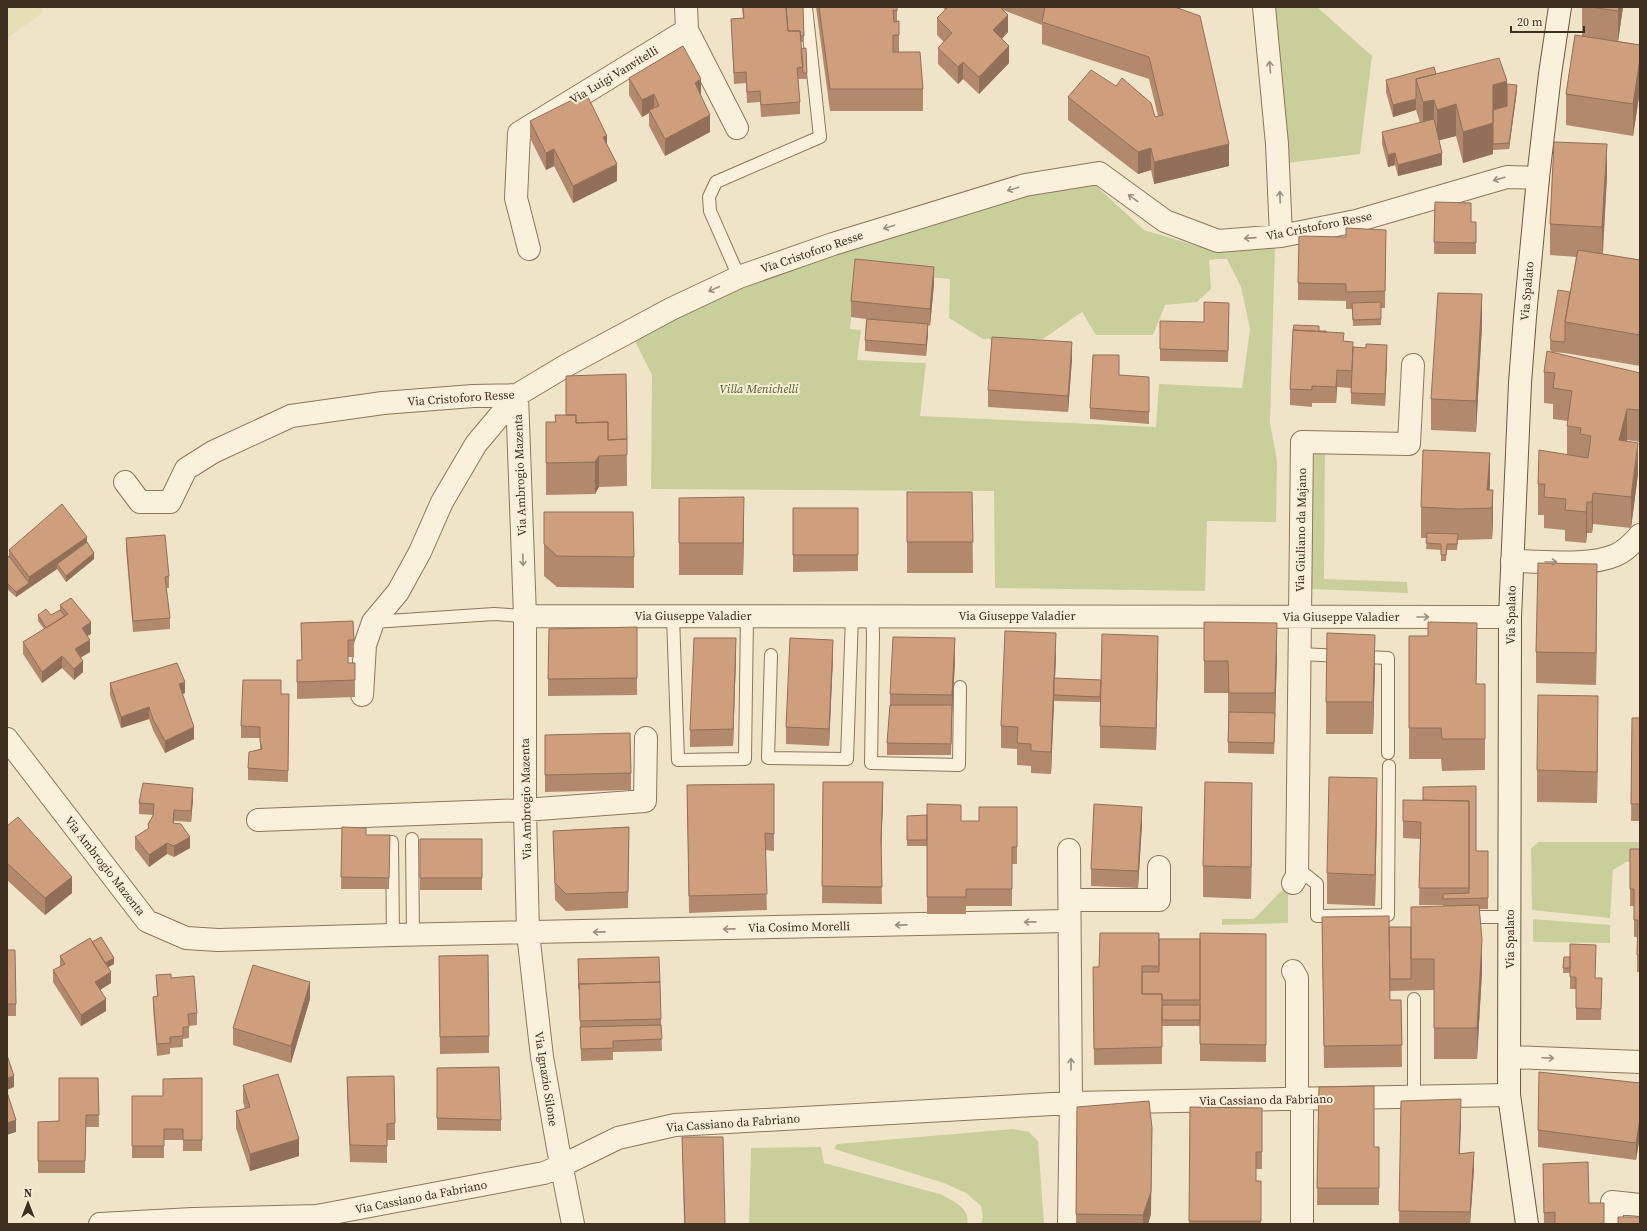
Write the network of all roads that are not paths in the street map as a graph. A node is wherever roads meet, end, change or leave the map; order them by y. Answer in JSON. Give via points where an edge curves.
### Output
{"nodes":[{"id":1,"x":686,"y":7,"type":"edge"},
{"id":2,"x":806,"y":7,"type":"edge"},
{"id":3,"x":1264,"y":7,"type":"edge"},
{"id":4,"x":1560,"y":7,"type":"edge"},
{"id":5,"x":687,"y":30,"type":"junction"},
{"id":6,"x":737,"y":128,"type":"dead end"},
{"id":7,"x":1538,"y":178,"type":"junction"},
{"id":8,"x":1281,"y":236,"type":"junction"},
{"id":9,"x":529,"y":249,"type":"dead end"},
{"id":10,"x":739,"y":277,"type":"junction"},
{"id":11,"x":1413,"y":364,"type":"dead end"},
{"id":12,"x":517,"y":395,"type":"junction"},
{"id":13,"x":125,"y":482,"type":"dead end"},
{"id":14,"x":1640,"y":535,"type":"edge"},
{"id":15,"x":1512,"y":561,"type":"junction"},
{"id":16,"x":525,"y":616,"type":"junction"},
{"id":17,"x":673,"y":616,"type":"junction"},
{"id":18,"x":747,"y":616,"type":"junction"},
{"id":19,"x":862,"y":616,"type":"junction"},
{"id":20,"x":1300,"y":617,"type":"junction"},
{"id":21,"x":1510,"y":617,"type":"junction"},
{"id":22,"x":373,"y":622,"type":"junction"},
{"id":23,"x":1299,"y":654,"type":"junction"},
{"id":24,"x":771,"y":655,"type":"dead end"},
{"id":25,"x":960,"y":687,"type":"dead end"},
{"id":26,"x":362,"y":695,"type":"dead end"},
{"id":27,"x":7,"y":738,"type":"edge"},
{"id":28,"x":646,"y":738,"type":"dead end"},
{"id":29,"x":1388,"y":753,"type":"dead end"},
{"id":30,"x":1389,"y":766,"type":"dead end"},
{"id":31,"x":525,"y":810,"type":"junction"},
{"id":32,"x":258,"y":820,"type":"dead end"},
{"id":33,"x":412,"y":840,"type":"dead end"},
{"id":34,"x":370,"y":842,"type":"edge"},
{"id":35,"x":1070,"y":850,"type":"dead end"},
{"id":36,"x":1159,"y":867,"type":"dead end"},
{"id":37,"x":1297,"y":878,"type":"joint"},
{"id":38,"x":1070,"y":911,"type":"junction"},
{"id":39,"x":1452,"y":917,"type":"edge"},
{"id":40,"x":1510,"y":917,"type":"junction"},
{"id":41,"x":528,"y":933,"type":"junction"},
{"id":42,"x":403,"y":935,"type":"junction"},
{"id":43,"x":1297,"y":973,"type":"dead end"},
{"id":44,"x":1414,"y":999,"type":"dead end"},
{"id":45,"x":1509,"y":1057,"type":"junction"},
{"id":46,"x":1640,"y":1062,"type":"edge"},
{"id":47,"x":1509,"y":1095,"type":"junction"},
{"id":48,"x":1414,"y":1097,"type":"junction"},
{"id":49,"x":1300,"y":1099,"type":"junction"},
{"id":50,"x":1071,"y":1103,"type":"junction"},
{"id":51,"x":561,"y":1166,"type":"junction"},
{"id":52,"x":1640,"y":1205,"type":"edge"},
{"id":53,"x":192,"y":1221,"type":"edge"},
{"id":54,"x":100,"y":1224,"type":"edge"},
{"id":55,"x":573,"y":1224,"type":"edge"},
{"id":56,"x":1069,"y":1224,"type":"edge"},
{"id":57,"x":1302,"y":1224,"type":"edge"},
{"id":58,"x":1527,"y":1224,"type":"edge"},
{"id":59,"x":1612,"y":1224,"type":"edge"}],
"edges":[{"from":1,"to":5,"type":"street"},
{"from":2,"to":10,"type":"lane","via":[[820,137],[716,182],[709,197],[710,211]]},
{"from":8,"to":3,"type":"street","one_way":true,"via":[[1277,144]]},
{"from":4,"to":7,"type":"street","name":"Via Spalato"},
{"from":5,"to":6,"type":"street"},
{"from":5,"to":9,"type":"street","name":"Via Luigi Vanvitelli","via":[[519,133],[516,198]]},
{"from":7,"to":8,"type":"street","name":"Via Cristoforo Resse","one_way":true,"via":[[1507,177],[1356,220]]},
{"from":7,"to":15,"type":"street","name":"Via Spalato","via":[[1520,383]]},
{"from":8,"to":10,"type":"street","name":"Via Cristoforo Resse","one_way":true,"via":[[1218,241],[1165,221],[1098,173],[1025,185],[833,244]]},
{"from":10,"to":12,"type":"street","name":"Via Cristoforo Resse","one_way":true,"via":[[671,309]]},
{"from":11,"to":20,"type":"street","name":"Via Giuliano da Majano","via":[[1409,444],[1302,442]]},
{"from":12,"to":13,"type":"street","name":"Via Cristoforo Resse","via":[[383,404],[291,416],[213,452],[186,469],[170,502],[140,502]]},
{"from":12,"to":16,"type":"street","name":"Via Ambrogio Mazenta","one_way":true},
{"from":12,"to":22,"type":"street","name":"Via Ambrogio Mazenta","via":[[476,444],[442,502],[420,552],[398,592]]},
{"from":15,"to":14,"type":"street","one_way":true,"via":[[1597,561],[1617,554]]},
{"from":15,"to":21,"type":"street","name":"Via Spalato"},
{"from":16,"to":17,"type":"street","name":"Via Giuseppe Valadier"},
{"from":16,"to":22,"type":"lane","via":[[494,614]]},
{"from":16,"to":31,"type":"street","name":"Via Ambrogio Mazenta"},
{"from":17,"to":18,"type":"street","name":"Via Giuseppe Valadier"},
{"from":17,"to":18,"type":"lane","via":[[678,760],[745,759]]},
{"from":18,"to":19,"type":"street","name":"Via Giuseppe Valadier"},
{"from":19,"to":20,"type":"street","name":"Via Giuseppe Valadier"},
{"from":19,"to":24,"type":"lane","via":[[847,759],[768,758]]},
{"from":19,"to":25,"type":"lane","via":[[873,634],[871,763],[959,765]]},
{"from":20,"to":21,"type":"street","name":"Via Giuseppe Valadier","one_way":true},
{"from":20,"to":23,"type":"street","name":"Via Giuliano da Majano"},
{"from":21,"to":40,"type":"street","name":"Via Spalato"},
{"from":22,"to":26,"type":"street","name":"Via Ambrogio Mazenta","via":[[365,645]]},
{"from":23,"to":29,"type":"lane","via":[[1388,658]]},
{"from":23,"to":37,"type":"street","name":"Via Giuliano da Majano"},
{"from":27,"to":42,"type":"street","name":"Via Ambrogio Mazenta","via":[[147,921],[186,938],[218,940]]},
{"from":28,"to":31,"type":"street","via":[[645,801]]},
{"from":30,"to":37,"type":"lane","via":[[1388,915],[1317,916],[1317,884]]},
{"from":31,"to":32,"type":"street"},
{"from":31,"to":41,"type":"street","name":"Via Ambrogio Mazenta"},
{"from":33,"to":42,"type":"lane"},
{"from":34,"to":42,"type":"lane","via":[[392,842]]},
{"from":35,"to":38,"type":"street"},
{"from":36,"to":38,"type":"street","name":"Via Cosimo Morelli","via":[[1159,900]]},
{"from":38,"to":41,"type":"street","name":"Via Cosimo Morelli","one_way":true},
{"from":50,"to":38,"type":"street","one_way":true},
{"from":39,"to":40,"type":"lane"},
{"from":40,"to":45,"type":"street","name":"Via Spalato"},
{"from":41,"to":42,"type":"street","name":"Via Ambrogio Mazenta"},
{"from":41,"to":51,"type":"street","name":"Via Ignazio Silone","via":[[542,1057]]},
{"from":43,"to":49,"type":"street"},
{"from":44,"to":48,"type":"lane"},
{"from":45,"to":46,"type":"street","one_way":true},
{"from":45,"to":47,"type":"street","name":"Via Spalato"},
{"from":47,"to":48,"type":"street","name":"Via Cassiano da Fabriano"},
{"from":47,"to":58,"type":"street","name":"Via Spalato"},
{"from":48,"to":49,"type":"street","name":"Via Cassiano da Fabriano"},
{"from":49,"to":50,"type":"street","name":"Via Cassiano da Fabriano"},
{"from":49,"to":57,"type":"street"},
{"from":50,"to":51,"type":"street","name":"Via Cassiano da Fabriano","via":[[675,1125],[618,1138]]},
{"from":50,"to":56,"type":"street"},
{"from":51,"to":53,"type":"street","name":"Via Cassiano da Fabriano","via":[[544,1173],[317,1216]]},
{"from":51,"to":55,"type":"street","name":"Via Ignazio Silone"},
{"from":52,"to":59,"type":"street","via":[[1612,1202]]},
{"from":53,"to":54,"type":"street","name":"Via Cassiano da Fabriano"}]}
